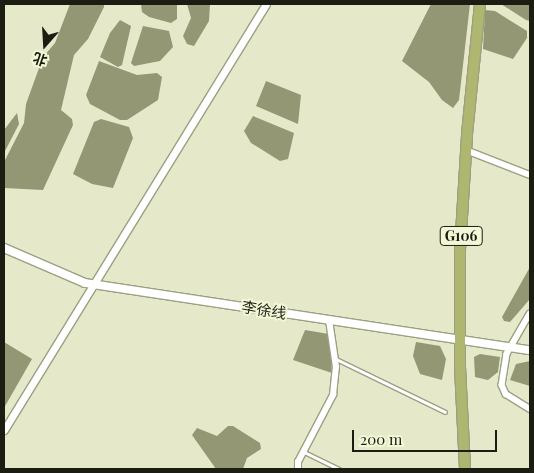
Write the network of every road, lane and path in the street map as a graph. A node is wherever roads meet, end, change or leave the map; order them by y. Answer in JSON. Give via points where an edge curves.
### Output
{"nodes":[{"id":1,"x":266,"y":4,"type":"edge"},
{"id":2,"x":480,"y":4,"type":"edge"},
{"id":3,"x":466,"y":150,"type":"junction"},
{"id":4,"x":530,"y":175,"type":"edge"},
{"id":5,"x":4,"y":248,"type":"edge"},
{"id":6,"x":93,"y":284,"type":"junction"},
{"id":7,"x":530,"y":314,"type":"edge"},
{"id":8,"x":329,"y":320,"type":"junction"},
{"id":9,"x":460,"y":339,"type":"junction"},
{"id":10,"x":511,"y":347,"type":"junction"},
{"id":11,"x":530,"y":350,"type":"edge"},
{"id":12,"x":335,"y":358,"type":"junction"},
{"id":13,"x":530,"y":409,"type":"edge"},
{"id":14,"x":445,"y":412,"type":"dead end"},
{"id":15,"x":4,"y":430,"type":"edge"},
{"id":16,"x":304,"y":452,"type":"junction"},
{"id":17,"x":298,"y":469,"type":"edge"},
{"id":18,"x":339,"y":469,"type":"edge"},
{"id":19,"x":465,"y":469,"type":"edge"}],
"edges":[{"from":1,"to":6,"type":"street"},
{"from":2,"to":3,"type":"highway","number":"G106"},
{"from":3,"to":4,"type":"street"},
{"from":3,"to":9,"type":"highway","number":"G106","via":[[460,250]]},
{"from":5,"to":6,"type":"main road","name":"李徐线","via":[[74,280]]},
{"from":6,"to":8,"type":"main road","name":"李徐线"},
{"from":6,"to":15,"type":"street"},
{"from":7,"to":10,"type":"street"},
{"from":8,"to":9,"type":"main road","name":"李徐线"},
{"from":8,"to":12,"type":"street"},
{"from":9,"to":10,"type":"main road","name":"李徐线"},
{"from":9,"to":19,"type":"highway","number":"G106"},
{"from":10,"to":11,"type":"main road","name":"李徐线"},
{"from":10,"to":13,"type":"street","via":[[504,370],[503,390]]},
{"from":12,"to":14,"type":"lane"},
{"from":12,"to":16,"type":"street","via":[[332,400]]},
{"from":16,"to":17,"type":"street"},
{"from":16,"to":18,"type":"lane"}]}
